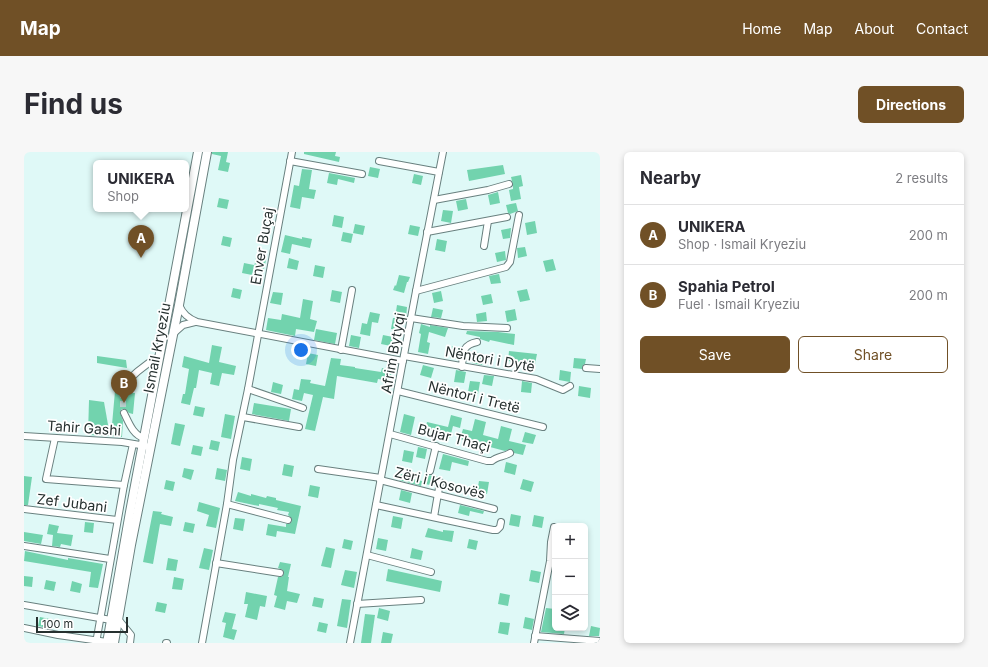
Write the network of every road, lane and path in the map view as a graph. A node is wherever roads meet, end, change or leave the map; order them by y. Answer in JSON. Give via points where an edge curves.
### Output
{"nodes":[{"id":1,"x":198,"y":152,"type":"edge"},
{"id":2,"x":207,"y":152,"type":"edge"},
{"id":3,"x":292,"y":152,"type":"edge"},
{"id":4,"x":443,"y":152,"type":"edge"},
{"id":5,"x":290,"y":161,"type":"junction"},
{"id":6,"x":378,"y":161,"type":"dead end"},
{"id":7,"x":440,"y":172,"type":"junction"},
{"id":8,"x":362,"y":174,"type":"dead end"},
{"id":9,"x":509,"y":184,"type":"dead end"},
{"id":10,"x":189,"y":200,"type":"edge"},
{"id":11,"x":434,"y":200,"type":"junction"},
{"id":12,"x":187,"y":212,"type":"edge"},
{"id":13,"x":519,"y":215,"type":"dead end"},
{"id":14,"x":507,"y":217,"type":"dead end"},
{"id":15,"x":488,"y":221,"type":"junction"},
{"id":16,"x":428,"y":232,"type":"junction"},
{"id":17,"x":484,"y":246,"type":"dead end"},
{"id":18,"x":352,"y":290,"type":"dead end"},
{"id":19,"x":416,"y":291,"type":"junction"},
{"id":20,"x":179,"y":305,"type":"junction"},
{"id":21,"x":411,"y":318,"type":"junction"},
{"id":22,"x":197,"y":322,"type":"junction"},
{"id":23,"x":507,"y":328,"type":"dead end"},
{"id":24,"x":173,"y":335,"type":"junction"},
{"id":25,"x":258,"y":335,"type":"junction"},
{"id":26,"x":477,"y":342,"type":"dead end"},
{"id":27,"x":341,"y":350,"type":"junction"},
{"id":28,"x":160,"y":356,"type":"junction"},
{"id":29,"x":403,"y":359,"type":"junction"},
{"id":30,"x":462,"y":367,"type":"junction"},
{"id":31,"x":586,"y":368,"type":"dead end"},
{"id":32,"x":600,"y":369,"type":"edge"},
{"id":33,"x":570,"y":386,"type":"dead end"},
{"id":34,"x":248,"y":389,"type":"junction"},
{"id":35,"x":398,"y":391,"type":"junction"},
{"id":36,"x":123,"y":392,"type":"tunnel mouth"},
{"id":37,"x":303,"y":408,"type":"dead end"},
{"id":38,"x":124,"y":413,"type":"tunnel mouth"},
{"id":39,"x":243,"y":417,"type":"junction"},
{"id":40,"x":299,"y":427,"type":"dead end"},
{"id":41,"x":543,"y":427,"type":"dead end"},
{"id":42,"x":390,"y":434,"type":"junction"},
{"id":43,"x":24,"y":436,"type":"edge"},
{"id":44,"x":55,"y":438,"type":"junction"},
{"id":45,"x":133,"y":444,"type":"junction"},
{"id":46,"x":146,"y":444,"type":"junction"},
{"id":47,"x":436,"y":446,"type":"junction"},
{"id":48,"x":510,"y":453,"type":"dead end"},
{"id":49,"x":318,"y":469,"type":"dead end"},
{"id":50,"x":430,"y":471,"type":"dead end"},
{"id":51,"x":381,"y":479,"type":"junction"},
{"id":52,"x":440,"y":482,"type":"dead end"},
{"id":53,"x":124,"y":485,"type":"junction"},
{"id":54,"x":438,"y":494,"type":"junction"},
{"id":55,"x":227,"y":504,"type":"junction"},
{"id":56,"x":376,"y":505,"type":"junction"},
{"id":57,"x":24,"y":509,"type":"edge"},
{"id":58,"x":494,"y":509,"type":"dead end"},
{"id":59,"x":434,"y":517,"type":"junction"},
{"id":60,"x":117,"y":520,"type":"junction"},
{"id":61,"x":288,"y":520,"type":"dead end"},
{"id":62,"x":501,"y":522,"type":"dead end"},
{"id":63,"x":552,"y":537,"type":"edge"},
{"id":64,"x":24,"y":546,"type":"edge"},
{"id":65,"x":367,"y":555,"type":"junction"},
{"id":66,"x":110,"y":559,"type":"junction"},
{"id":67,"x":216,"y":563,"type":"junction"},
{"id":68,"x":431,"y":572,"type":"dead end"},
{"id":69,"x":280,"y":573,"type":"dead end"},
{"id":70,"x":421,"y":600,"type":"dead end"},
{"id":71,"x":357,"y":604,"type":"junction"},
{"id":72,"x":24,"y":605,"type":"edge"},
{"id":73,"x":100,"y":618,"type":"junction"},
{"id":74,"x":115,"y":620,"type":"junction"},
{"id":75,"x":24,"y":628,"type":"edge"},
{"id":76,"x":535,"y":636,"type":"junction"},
{"id":77,"x":600,"y":641,"type":"edge"},
{"id":78,"x":96,"y":642,"type":"edge"},
{"id":79,"x":109,"y":643,"type":"edge"},
{"id":80,"x":130,"y":643,"type":"edge"},
{"id":81,"x":202,"y":643,"type":"edge"},
{"id":82,"x":350,"y":643,"type":"edge"},
{"id":83,"x":534,"y":643,"type":"edge"}],
"edges":[{"from":1,"to":10,"type":"main road","name":"Ismail Kryeziu"},
{"from":2,"to":20,"type":"main road","name":"Ismail Kryeziu"},
{"from":3,"to":5,"type":"street","name":"Enver Buçaj"},
{"from":4,"to":7,"type":"street","name":"Afrim Bytyqi"},
{"from":5,"to":8,"type":"street"},
{"from":5,"to":25,"type":"street","name":"Enver Buçaj"},
{"from":6,"to":7,"type":"street"},
{"from":7,"to":11,"type":"street","name":"Afrim Bytyqi"},
{"from":9,"to":11,"type":"street"},
{"from":11,"to":16,"type":"street","name":"Afrim Bytyqi"},
{"from":12,"to":28,"type":"main road","name":"Ismail Kryeziu"},
{"from":13,"to":19,"type":"street","via":[[510,262],[506,267]]},
{"from":14,"to":15,"type":"street"},
{"from":15,"to":16,"type":"street"},
{"from":15,"to":17,"type":"street"},
{"from":16,"to":19,"type":"street","name":"Afrim Bytyqi"},
{"from":18,"to":27,"type":"street"},
{"from":19,"to":21,"type":"street","name":"Afrim Bytyqi"},
{"from":20,"to":22,"type":"street","via":[[182,312]]},
{"from":20,"to":24,"type":"main road","name":"Ismail Kryeziu"},
{"from":21,"to":23,"type":"street","via":[[463,326]]},
{"from":21,"to":29,"type":"street","name":"Afrim Bytyqi"},
{"from":22,"to":24,"type":"street","via":[[183,325]]},
{"from":22,"to":25,"type":"street","name":"Nëntori i Dytë"},
{"from":24,"to":46,"type":"main road","name":"Ismail Kryeziu"},
{"from":25,"to":27,"type":"street","name":"Nëntori i Dytë"},
{"from":25,"to":34,"type":"street","name":"Enver Buçaj"},
{"from":26,"to":30,"type":"street","via":[[470,343],[465,349]]},
{"from":27,"to":29,"type":"street","name":"Nëntori i Dytë"},
{"from":28,"to":36,"type":"street","via":[[134,374]]},
{"from":28,"to":46,"type":"main road","name":"Ismail Kryeziu"},
{"from":29,"to":30,"type":"street","name":"Nëntori i Dytë"},
{"from":29,"to":35,"type":"street","name":"Afrim Bytyqi"},
{"from":30,"to":33,"type":"street","name":"Nëntori i Dytë","via":[[536,378],[563,390]]},
{"from":31,"to":32,"type":"street"},
{"from":34,"to":37,"type":"street"},
{"from":34,"to":39,"type":"street","name":"Enver Buçaj"},
{"from":35,"to":41,"type":"street","name":"Nëntori i Tretë"},
{"from":35,"to":42,"type":"street","name":"Afrim Bytyqi"},
{"from":38,"to":46,"type":"street","via":[[132,428]]},
{"from":39,"to":40,"type":"street"},
{"from":39,"to":55,"type":"street","name":"Enver Buçaj","via":[[233,460]]},
{"from":42,"to":47,"type":"street","name":"Bujar Thaçi"},
{"from":42,"to":51,"type":"street","name":"Afrim Bytyqi"},
{"from":43,"to":44,"type":"street","name":"Tahir Gashi"},
{"from":44,"to":45,"type":"street","name":"Tahir Gashi"},
{"from":44,"to":53,"type":"street","via":[[46,479]]},
{"from":45,"to":46,"type":"street","name":"Tahir Gashi"},
{"from":45,"to":53,"type":"street"},
{"from":46,"to":74,"type":"main road","name":"Ismail Kryeziu","via":[[131,545]]},
{"from":47,"to":48,"type":"street","name":"Bujar Thaçi","via":[[487,461]]},
{"from":47,"to":50,"type":"street"},
{"from":49,"to":51,"type":"street"},
{"from":51,"to":54,"type":"street","name":"Zëri i Kosovës"},
{"from":51,"to":56,"type":"street","name":"Afrim Bytyqi"},
{"from":52,"to":54,"type":"street"},
{"from":53,"to":60,"type":"street"},
{"from":54,"to":58,"type":"street","name":"Zëri i Kosovës"},
{"from":54,"to":59,"type":"street"},
{"from":55,"to":61,"type":"street"},
{"from":55,"to":67,"type":"street","name":"Enver Buçaj"},
{"from":56,"to":59,"type":"street"},
{"from":56,"to":65,"type":"street","name":"Afrim Bytyqi"},
{"from":57,"to":60,"type":"street","name":"Zef Jubani"},
{"from":59,"to":62,"type":"street","via":[[493,530],[497,530]]},
{"from":60,"to":66,"type":"street"},
{"from":63,"to":76,"type":"street","via":[[550,561]]},
{"from":64,"to":66,"type":"street"},
{"from":65,"to":68,"type":"street"},
{"from":65,"to":71,"type":"street","name":"Afrim Bytyqi"},
{"from":66,"to":73,"type":"street"},
{"from":67,"to":69,"type":"street"},
{"from":67,"to":81,"type":"street","name":"Enver Buçaj"},
{"from":70,"to":71,"type":"street"},
{"from":71,"to":82,"type":"street","name":"Afrim Bytyqi"},
{"from":72,"to":73,"type":"street"},
{"from":73,"to":74,"type":"street"},
{"from":73,"to":78,"type":"street"},
{"from":74,"to":79,"type":"main road","name":"Ismail Kryeziu"},
{"from":74,"to":80,"type":"street","via":[[131,635]]},
{"from":75,"to":78,"type":"street"},
{"from":76,"to":77,"type":"street"},
{"from":76,"to":83,"type":"street"},
{"from":78,"to":79,"type":"street"}]}
